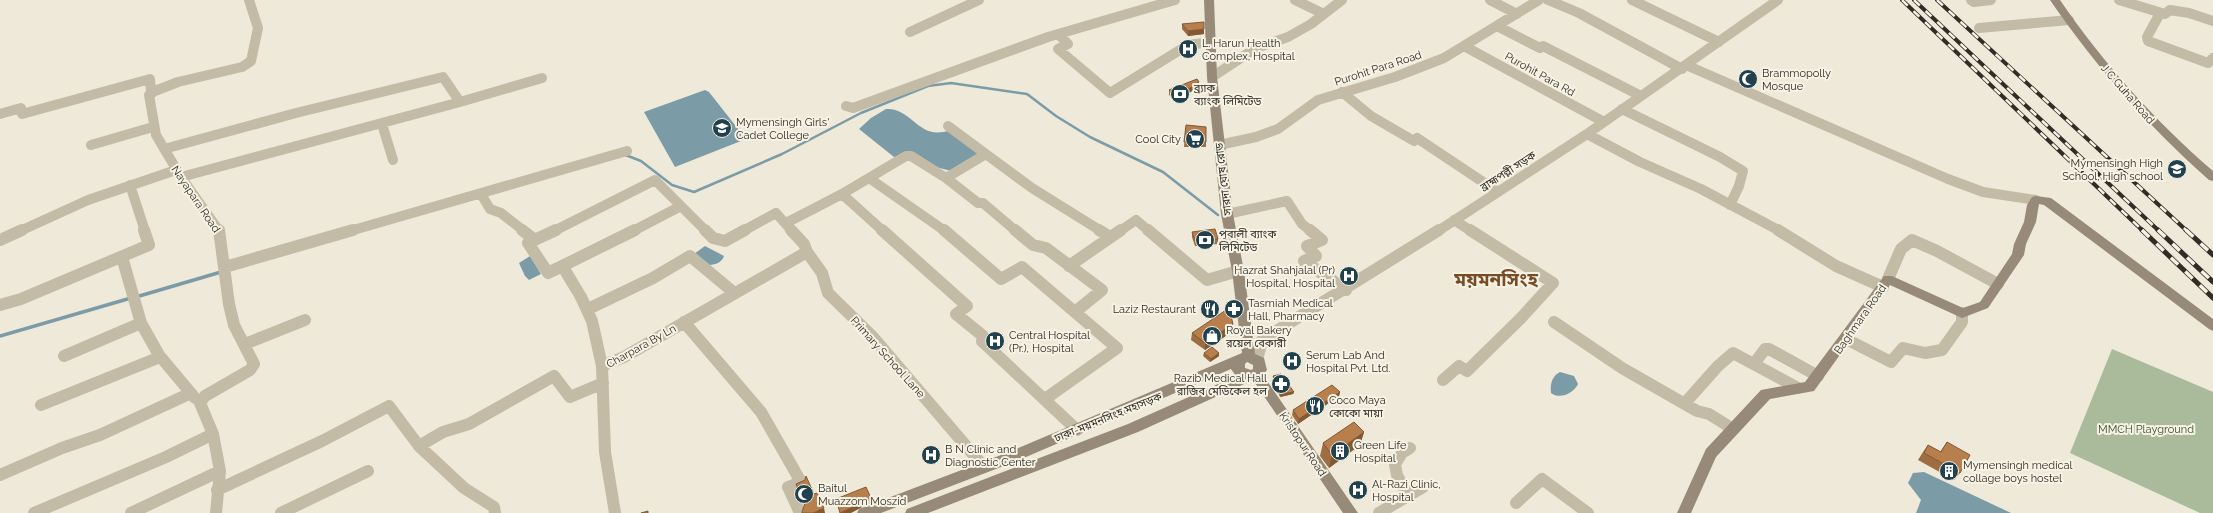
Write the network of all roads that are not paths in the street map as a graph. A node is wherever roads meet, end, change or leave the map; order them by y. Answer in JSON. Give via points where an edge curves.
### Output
{"nodes":[{"id":1,"x":249,"y":0,"type":"edge"},
{"id":2,"x":979,"y":0,"type":"edge"},
{"id":3,"x":1176,"y":0,"type":"edge"},
{"id":4,"x":1209,"y":0,"type":"edge"},
{"id":5,"x":1295,"y":0,"type":"edge"},
{"id":6,"x":1342,"y":0,"type":"edge"},
{"id":7,"x":1490,"y":0,"type":"edge"},
{"id":8,"x":1539,"y":0,"type":"edge"},
{"id":9,"x":1548,"y":0,"type":"edge"},
{"id":10,"x":1632,"y":0,"type":"edge"},
{"id":11,"x":1971,"y":0,"type":"edge"},
{"id":12,"x":1991,"y":0,"type":"edge"},
{"id":13,"x":2054,"y":0,"type":"edge"},
{"id":14,"x":2119,"y":0,"type":"edge"},
{"id":15,"x":1779,"y":1,"type":"edge"},
{"id":16,"x":2158,"y":13,"type":"junction"},
{"id":17,"x":1324,"y":14,"type":"junction"},
{"id":18,"x":1517,"y":14,"type":"junction"},
{"id":19,"x":2069,"y":20,"type":"junction"},
{"id":20,"x":2213,"y":22,"type":"edge"},
{"id":21,"x":1497,"y":26,"type":"junction"},
{"id":22,"x":1979,"y":28,"type":"dead end"},
{"id":23,"x":910,"y":32,"type":"dead end"},
{"id":24,"x":1058,"y":34,"type":"junction"},
{"id":25,"x":1210,"y":42,"type":"junction"},
{"id":26,"x":1719,"y":42,"type":"junction"},
{"id":27,"x":1464,"y":46,"type":"junction"},
{"id":28,"x":2213,"y":58,"type":"edge"},
{"id":29,"x":1684,"y":67,"type":"junction"},
{"id":30,"x":1212,"y":77,"type":"junction"},
{"id":31,"x":542,"y":78,"type":"dead end"},
{"id":32,"x":151,"y":92,"type":"junction"},
{"id":33,"x":1342,"y":92,"type":"junction"},
{"id":34,"x":1641,"y":96,"type":"junction"},
{"id":35,"x":460,"y":102,"type":"junction"},
{"id":36,"x":846,"y":106,"type":"dead end"},
{"id":37,"x":1622,"y":110,"type":"junction"},
{"id":38,"x":0,"y":114,"type":"edge"},
{"id":39,"x":1604,"y":122,"type":"junction"},
{"id":40,"x":382,"y":124,"type":"junction"},
{"id":41,"x":948,"y":126,"type":"dead end"},
{"id":42,"x":153,"y":127,"type":"junction"},
{"id":43,"x":1586,"y":134,"type":"junction"},
{"id":44,"x":91,"y":145,"type":"dead end"},
{"id":45,"x":1219,"y":145,"type":"junction"},
{"id":46,"x":164,"y":149,"type":"junction"},
{"id":47,"x":627,"y":151,"type":"dead end"},
{"id":48,"x":986,"y":154,"type":"junction"},
{"id":49,"x":393,"y":160,"type":"dead end"},
{"id":50,"x":178,"y":174,"type":"junction"},
{"id":51,"x":2213,"y":177,"type":"edge"},
{"id":52,"x":869,"y":178,"type":"junction"},
{"id":53,"x":946,"y":178,"type":"junction"},
{"id":54,"x":130,"y":185,"type":"junction"},
{"id":55,"x":1498,"y":192,"type":"junction"},
{"id":56,"x":481,"y":194,"type":"junction"},
{"id":57,"x":842,"y":194,"type":"junction"},
{"id":58,"x":2036,"y":200,"type":"junction"},
{"id":59,"x":1730,"y":205,"type":"junction"},
{"id":60,"x":681,"y":206,"type":"junction"},
{"id":61,"x":1227,"y":214,"type":"junction"},
{"id":62,"x":1454,"y":220,"type":"junction"},
{"id":63,"x":786,"y":223,"type":"junction"},
{"id":64,"x":1110,"y":237,"type":"junction"},
{"id":65,"x":0,"y":240,"type":"edge"},
{"id":66,"x":535,"y":240,"type":"junction"},
{"id":67,"x":807,"y":252,"type":"junction"},
{"id":68,"x":122,"y":257,"type":"junction"},
{"id":69,"x":1069,"y":266,"type":"junction"},
{"id":70,"x":226,"y":267,"type":"junction"},
{"id":71,"x":563,"y":267,"type":"junction"},
{"id":72,"x":1238,"y":271,"type":"junction"},
{"id":73,"x":1885,"y":283,"type":"junction"},
{"id":74,"x":1998,"y":284,"type":"junction"},
{"id":75,"x":1346,"y":290,"type":"junction"},
{"id":76,"x":732,"y":291,"type":"dead end"},
{"id":77,"x":0,"y":305,"type":"edge"},
{"id":78,"x":588,"y":309,"type":"junction"},
{"id":79,"x":1075,"y":312,"type":"junction"},
{"id":80,"x":1962,"y":313,"type":"junction"},
{"id":81,"x":305,"y":320,"type":"dead end"},
{"id":82,"x":684,"y":322,"type":"junction"},
{"id":83,"x":1554,"y":322,"type":"dead end"},
{"id":84,"x":141,"y":323,"type":"junction"},
{"id":85,"x":2213,"y":326,"type":"edge"},
{"id":86,"x":1846,"y":339,"type":"junction"},
{"id":87,"x":245,"y":344,"type":"junction"},
{"id":88,"x":64,"y":356,"type":"dead end"},
{"id":89,"x":160,"y":357,"type":"junction"},
{"id":90,"x":1248,"y":360,"type":"junction"},
{"id":91,"x":1754,"y":364,"type":"junction"},
{"id":92,"x":602,"y":366,"type":"junction"},
{"id":93,"x":1252,"y":375,"type":"junction"},
{"id":94,"x":1818,"y":376,"type":"junction"},
{"id":95,"x":1443,"y":380,"type":"dead end"},
{"id":96,"x":603,"y":382,"type":"junction"},
{"id":97,"x":1798,"y":388,"type":"junction"},
{"id":98,"x":191,"y":393,"type":"junction"},
{"id":99,"x":1045,"y":399,"type":"junction"},
{"id":100,"x":200,"y":403,"type":"junction"},
{"id":101,"x":1685,"y":403,"type":"junction"},
{"id":102,"x":41,"y":405,"type":"dead end"},
{"id":103,"x":1733,"y":429,"type":"junction"},
{"id":104,"x":1077,"y":430,"type":"junction"},
{"id":105,"x":213,"y":434,"type":"junction"},
{"id":106,"x":419,"y":446,"type":"junction"},
{"id":107,"x":1410,"y":448,"type":"dead end"},
{"id":108,"x":984,"y":467,"type":"junction"},
{"id":109,"x":220,"y":471,"type":"junction"},
{"id":110,"x":368,"y":471,"type":"dead end"},
{"id":111,"x":0,"y":475,"type":"edge"},
{"id":112,"x":1423,"y":487,"type":"dead end"},
{"id":113,"x":217,"y":490,"type":"junction"},
{"id":114,"x":1408,"y":496,"type":"junction"},
{"id":115,"x":1516,"y":503,"type":"dead end"},
{"id":116,"x":34,"y":513,"type":"edge"},
{"id":117,"x":131,"y":513,"type":"edge"},
{"id":118,"x":216,"y":513,"type":"edge"},
{"id":119,"x":281,"y":513,"type":"edge"},
{"id":120,"x":495,"y":513,"type":"edge"},
{"id":121,"x":615,"y":513,"type":"edge"},
{"id":122,"x":800,"y":513,"type":"edge"},
{"id":123,"x":864,"y":513,"type":"edge"},
{"id":124,"x":912,"y":513,"type":"edge"},
{"id":125,"x":1351,"y":513,"type":"edge"},
{"id":126,"x":1379,"y":513,"type":"edge"},
{"id":127,"x":1588,"y":513,"type":"edge"},
{"id":128,"x":1684,"y":513,"type":"edge"}],
"edges":[{"from":1,"to":32,"type":"street","via":[[258,28],[251,61],[242,67]]},
{"from":2,"to":23,"type":"street"},
{"from":3,"to":24,"type":"street"},
{"from":4,"to":25,"type":"main road","name":"সারদা ঘোষ রোড"},
{"from":5,"to":17,"type":"street"},
{"from":6,"to":17,"type":"street"},
{"from":7,"to":18,"type":"street"},
{"from":8,"to":18,"type":"street","name":"Purohit Para Road"},
{"from":9,"to":29,"type":"street","via":[[1633,40],[1642,49]]},
{"from":10,"to":26,"type":"street"},
{"from":11,"to":12,"type":"street"},
{"from":13,"to":19,"type":"main road","name":"J C Guha Road"},
{"from":14,"to":16,"type":"street"},
{"from":15,"to":26,"type":"street","name":"ব্রাহ্মপল্লী সড়ক"},
{"from":16,"to":20,"type":"street","via":[[2165,14],[2170,10],[2189,13]]},
{"from":16,"to":28,"type":"street","via":[[2148,41],[2208,63]]},
{"from":17,"to":30,"type":"street","via":[[1288,37],[1256,48]]},
{"from":18,"to":21,"type":"street","name":"Purohit Para Road"},
{"from":19,"to":22,"type":"street"},
{"from":19,"to":51,"type":"main road","name":"J C Guha Road","via":[[2105,68],[2162,132]]},
{"from":21,"to":27,"type":"street","name":"Purohit Para Road"},
{"from":21,"to":34,"type":"street","via":[[1540,48],[1543,46]]},
{"from":24,"to":25,"type":"street","via":[[1068,44],[1058,49],[1110,93],[1188,45]]},
{"from":24,"to":36,"type":"street","via":[[853,108]]},
{"from":25,"to":30,"type":"main road","name":"সারদা ঘোষ রোড"},
{"from":26,"to":29,"type":"street","name":"ব্রাহ্মপল্লী সড়ক"},
{"from":27,"to":33,"type":"street","name":"Purohit Para Road","via":[[1444,58],[1395,77]]},
{"from":27,"to":39,"type":"street","name":"Purohit Para Rd"},
{"from":29,"to":34,"type":"street","name":"ব্রাহ্মপল্লী সড়ক"},
{"from":29,"to":58,"type":"street","via":[[1948,179],[1983,192]]},
{"from":30,"to":45,"type":"main road","name":"সারদা ঘোষ রোড"},
{"from":31,"to":35,"type":"street"},
{"from":32,"to":38,"type":"street","via":[[150,79],[22,114],[21,108]]},
{"from":32,"to":42,"type":"street","name":"Nayapara Road","via":[[149,100]]},
{"from":33,"to":45,"type":"street","name":"Purohit Para Road","via":[[1318,100],[1278,129]]},
{"from":33,"to":55,"type":"street","via":[[1371,116],[1414,141],[1417,138]]},
{"from":34,"to":37,"type":"street","name":"ব্রাহ্মপল্লী সড়ক"},
{"from":35,"to":40,"type":"street"},
{"from":35,"to":46,"type":"street","via":[[443,77]]},
{"from":37,"to":39,"type":"street","name":"ব্রাহ্মপল্লী সড়ক"},
{"from":37,"to":59,"type":"street","via":[[1720,157],[1743,172]]},
{"from":39,"to":43,"type":"street","name":"ব্রাহ্মপল্লী সড়ক"},
{"from":40,"to":49,"type":"street"},
{"from":40,"to":50,"type":"street"},
{"from":41,"to":48,"type":"street"},
{"from":42,"to":44,"type":"street"},
{"from":42,"to":46,"type":"street","name":"Nayapara Road"},
{"from":43,"to":55,"type":"street","name":"ব্রাহ্মপল্লী সড়ক"},
{"from":43,"to":59,"type":"street"},
{"from":45,"to":61,"type":"main road","name":"সারদা ঘোষ রোড"},
{"from":46,"to":50,"type":"street","name":"Nayapara Road"},
{"from":47,"to":56,"type":"street"},
{"from":48,"to":53,"type":"street"},
{"from":48,"to":64,"type":"street","via":[[1032,188]]},
{"from":50,"to":54,"type":"street"},
{"from":50,"to":70,"type":"street","name":"Nayapara Road","via":[[220,232]]},
{"from":52,"to":53,"type":"street","via":[[906,156],[911,156]]},
{"from":52,"to":57,"type":"street"},
{"from":52,"to":79,"type":"street","via":[[952,234],[1001,279],[1022,266]]},
{"from":53,"to":69,"type":"street","via":[[978,203],[982,203],[1033,245],[1046,248]]},
{"from":54,"to":65,"type":"street","via":[[88,200]]},
{"from":54,"to":68,"type":"street","via":[[149,245]]},
{"from":55,"to":62,"type":"street","name":"ব্রাহ্মপল্লী সড়ক"},
{"from":56,"to":66,"type":"street","via":[[490,209],[501,213]]},
{"from":56,"to":70,"type":"street"},
{"from":57,"to":63,"type":"street"},
{"from":57,"to":99,"type":"street","via":[[966,306],[956,314],[982,336],[982,341]]},
{"from":58,"to":74,"type":"main road","via":[[2032,205],[2030,222],[2018,255]]},
{"from":58,"to":85,"type":"main road","via":[[2047,201]]},
{"from":59,"to":73,"type":"street","via":[[1800,242],[1836,266]]},
{"from":60,"to":63,"type":"street","via":[[713,238],[725,241],[776,213]]},
{"from":60,"to":66,"type":"street","via":[[655,180]]},
{"from":60,"to":71,"type":"street"},
{"from":61,"to":72,"type":"main road","name":"সারদা ঘোষ রোড"},
{"from":61,"to":75,"type":"street","via":[[1287,201],[1302,224],[1322,240],[1307,246],[1316,256],[1304,261]]},
{"from":62,"to":75,"type":"street","name":"ব্রাহ্মপল্লী সড়ক"},
{"from":62,"to":95,"type":"street","via":[[1553,283],[1467,371],[1459,366]]},
{"from":63,"to":67,"type":"street","name":"Primary School Lane","via":[[804,244]]},
{"from":64,"to":69,"type":"street"},
{"from":64,"to":72,"type":"street","via":[[1136,220],[1207,280]]},
{"from":66,"to":71,"type":"street","via":[[528,243],[548,273]]},
{"from":67,"to":82,"type":"street","name":"Charpara By Ln"},
{"from":67,"to":108,"type":"street","name":"Primary School Lane","via":[[822,273],[828,293],[872,336]]},
{"from":68,"to":77,"type":"street"},
{"from":68,"to":84,"type":"street"},
{"from":69,"to":79,"type":"street","via":[[1102,290]]},
{"from":70,"to":87,"type":"street","name":"Nayapara Road","via":[[229,304],[234,325]]},
{"from":71,"to":78,"type":"street"},
{"from":72,"to":90,"type":"main road","name":"সারদা ঘোষ রোড"},
{"from":73,"to":74,"type":"street","via":[[1901,249],[1912,240]]},
{"from":73,"to":80,"type":"main road","name":"Baghmara Road"},
{"from":73,"to":86,"type":"main road","name":"Baghmara Road"},
{"from":74,"to":80,"type":"main road","via":[[1984,305]]},
{"from":75,"to":90,"type":"street","name":"ব্রাহ্মপল্লী সড়ক","via":[[1262,340]]},
{"from":76,"to":78,"type":"street","via":[[690,256],[653,278]]},
{"from":78,"to":92,"type":"street","via":[[595,329],[597,352]]},
{"from":79,"to":99,"type":"street","via":[[1117,348]]},
{"from":80,"to":86,"type":"street","via":[[1962,322],[1942,350],[1925,354],[1903,348],[1891,362]]},
{"from":81,"to":87,"type":"street"},
{"from":82,"to":92,"type":"street","name":"Charpara By Ln"},
{"from":82,"to":122,"type":"street","via":[[761,412],[801,482],[788,487]]},
{"from":83,"to":101,"type":"street","via":[[1622,368]]},
{"from":84,"to":88,"type":"street"},
{"from":84,"to":89,"type":"street"},
{"from":86,"to":94,"type":"main road","name":"Baghmara Road"},
{"from":87,"to":100,"type":"street","name":"Nayapara Road","via":[[253,367],[205,396]]},
{"from":89,"to":98,"type":"street"},
{"from":89,"to":102,"type":"street"},
{"from":90,"to":93,"type":"main road","via":[[1261,368]]},
{"from":90,"to":93,"type":"main road","name":"Kristopur Road","via":[[1238,370]]},
{"from":90,"to":104,"type":"main road","name":"ঢাকা-ময়মনসিংহ মহাসড়ক"},
{"from":91,"to":94,"type":"street","via":[[1765,350],[1769,349]]},
{"from":91,"to":97,"type":"street"},
{"from":91,"to":101,"type":"street","via":[[1733,353]]},
{"from":92,"to":96,"type":"street","name":"Charpara By Ln"},
{"from":93,"to":124,"type":"main road","name":"ঢাকা-ময়মনসিংহ মহাসড়ক","via":[[1133,428]]},
{"from":93,"to":125,"type":"main road","name":"Kristopur Road"},
{"from":94,"to":97,"type":"main road","name":"Baghmara Road","via":[[1809,387]]},
{"from":96,"to":106,"type":"street","via":[[570,397],[554,376],[468,424],[443,432]]},
{"from":96,"to":121,"type":"street","name":"Charpara By Ln","via":[[605,452]]},
{"from":97,"to":103,"type":"main road","name":"Baghmara Road","via":[[1766,394]]},
{"from":98,"to":100,"type":"street"},
{"from":98,"to":111,"type":"street","via":[[100,435],[62,448]]},
{"from":99,"to":104,"type":"street"},
{"from":100,"to":105,"type":"street"},
{"from":101,"to":103,"type":"street"},
{"from":103,"to":128,"type":"main road","name":"Baghmara Road","via":[[1711,454]]},
{"from":104,"to":108,"type":"main road","name":"ঢাকা-ময়মনসিংহ মহাসড়ক"},
{"from":105,"to":109,"type":"street"},
{"from":105,"to":116,"type":"street","via":[[166,457]]},
{"from":106,"to":113,"type":"street","via":[[389,406],[322,441]]},
{"from":106,"to":120,"type":"street","via":[[461,485],[482,502],[494,507]]},
{"from":107,"to":114,"type":"street","via":[[1398,455],[1394,462],[1394,469]]},
{"from":108,"to":123,"type":"main road","name":"ঢাকা-ময়মনসিংহ মহাসড়ক"},
{"from":109,"to":113,"type":"street"},
{"from":109,"to":117,"type":"street"},
{"from":110,"to":119,"type":"street"},
{"from":112,"to":114,"type":"street"},
{"from":113,"to":118,"type":"street"},
{"from":114,"to":126,"type":"street"},
{"from":115,"to":127,"type":"street","via":[[1542,479]]}]}
